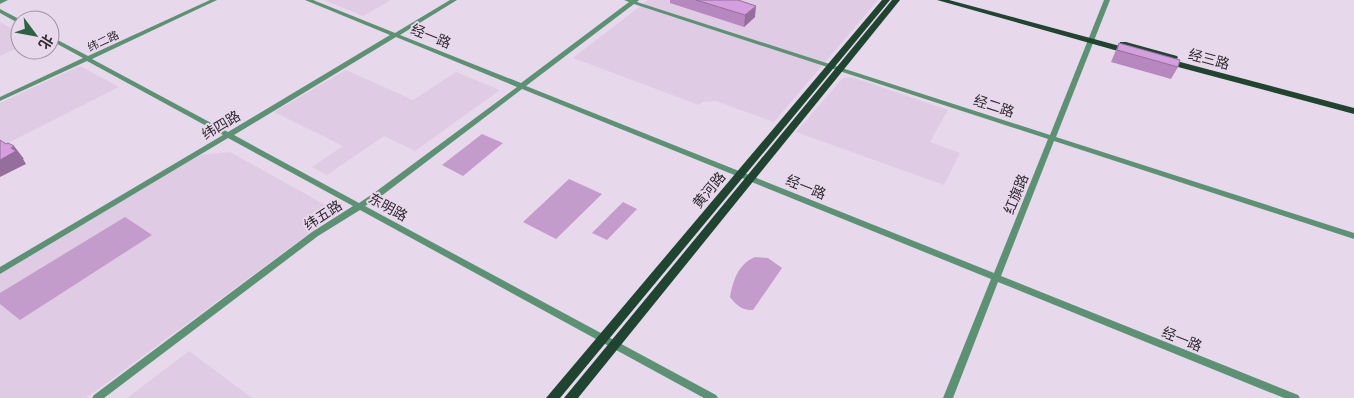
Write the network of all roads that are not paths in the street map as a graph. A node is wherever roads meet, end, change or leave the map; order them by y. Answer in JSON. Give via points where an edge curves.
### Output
{"nodes":[{"id":1,"x":5,"y":0,"type":"edge"},
{"id":2,"x":214,"y":0,"type":"edge"},
{"id":3,"x":308,"y":0,"type":"edge"},
{"id":4,"x":454,"y":0,"type":"edge"},
{"id":5,"x":886,"y":0,"type":"edge"},
{"id":6,"x":896,"y":0,"type":"edge"},
{"id":7,"x":941,"y":0,"type":"edge"},
{"id":8,"x":958,"y":0,"type":"edge"},
{"id":9,"x":1107,"y":0,"type":"edge"},
{"id":10,"x":632,"y":1,"type":"edge"},
{"id":11,"x":0,"y":2,"type":"edge"},
{"id":12,"x":395,"y":35,"type":"junction"},
{"id":13,"x":1092,"y":38,"type":"junction"},
{"id":14,"x":60,"y":44,"type":"edge"},
{"id":15,"x":87,"y":59,"type":"junction"},
{"id":16,"x":836,"y":68,"type":"junction"},
{"id":17,"x":522,"y":86,"type":"junction"},
{"id":18,"x":0,"y":99,"type":"edge"},
{"id":19,"x":1354,"y":106,"type":"edge"},
{"id":20,"x":1354,"y":112,"type":"edge"},
{"id":21,"x":228,"y":135,"type":"junction"},
{"id":22,"x":1052,"y":138,"type":"junction"},
{"id":23,"x":741,"y":174,"type":"junction"},
{"id":24,"x":751,"y":178,"type":"junction"},
{"id":25,"x":360,"y":206,"type":"junction"},
{"id":26,"x":1354,"y":236,"type":"edge"},
{"id":27,"x":0,"y":271,"type":"edge"},
{"id":28,"x":997,"y":277,"type":"junction"},
{"id":29,"x":602,"y":338,"type":"junction"},
{"id":30,"x":614,"y":344,"type":"junction"},
{"id":31,"x":97,"y":398,"type":"edge"},
{"id":32,"x":552,"y":398,"type":"edge"},
{"id":33,"x":570,"y":398,"type":"edge"},
{"id":34,"x":713,"y":398,"type":"edge"},
{"id":35,"x":948,"y":398,"type":"edge"},
{"id":36,"x":1295,"y":398,"type":"edge"}],
"edges":[{"from":1,"to":11,"type":"street"},
{"from":2,"to":15,"type":"street","name":"纬二路"},
{"from":3,"to":12,"type":"street","name":"经一路"},
{"from":4,"to":12,"type":"street","name":"纬四路"},
{"from":5,"to":16,"type":"main road","name":"黄河路"},
{"from":6,"to":16,"type":"main road","name":"黄河路"},
{"from":7,"to":13,"type":"main road","name":"经三路"},
{"from":8,"to":13,"type":"main road","name":"经三路"},
{"from":9,"to":13,"type":"street","name":"红旗路"},
{"from":10,"to":16,"type":"street","name":"经二路"},
{"from":10,"to":17,"type":"street","name":"纬五路"},
{"from":12,"to":17,"type":"street","name":"经一路"},
{"from":12,"to":21,"type":"street","name":"纬四路"},
{"from":13,"to":19,"type":"main road","name":"经三路"},
{"from":13,"to":20,"type":"main road","name":"经三路"},
{"from":13,"to":22,"type":"street","name":"红旗路"},
{"from":14,"to":15,"type":"street","name":"东明路"},
{"from":15,"to":18,"type":"street","name":"纬二路"},
{"from":15,"to":21,"type":"street","name":"东明路"},
{"from":16,"to":22,"type":"street","name":"经二路"},
{"from":16,"to":23,"type":"main road","name":"黄河路"},
{"from":16,"to":24,"type":"main road","name":"黄河路"},
{"from":17,"to":23,"type":"street","name":"经一路"},
{"from":17,"to":25,"type":"street","name":"纬五路"},
{"from":21,"to":25,"type":"street","name":"东明路"},
{"from":21,"to":27,"type":"street","name":"纬四路"},
{"from":22,"to":26,"type":"street","name":"经二路"},
{"from":22,"to":28,"type":"street","name":"红旗路"},
{"from":23,"to":24,"type":"street","name":"经一路"},
{"from":23,"to":29,"type":"main road","name":"黄河路"},
{"from":24,"to":28,"type":"street","name":"经一路"},
{"from":24,"to":30,"type":"main road","name":"黄河路"},
{"from":25,"to":29,"type":"street","name":"东明路"},
{"from":25,"to":31,"type":"street","name":"纬五路","via":[[316,234]]},
{"from":28,"to":35,"type":"street","name":"红旗路"},
{"from":28,"to":36,"type":"street","name":"经一路"},
{"from":29,"to":30,"type":"street","name":"东明路"},
{"from":29,"to":32,"type":"main road","name":"黄河路"},
{"from":30,"to":33,"type":"main road","name":"黄河路"},
{"from":30,"to":34,"type":"street","name":"东明路"}]}
